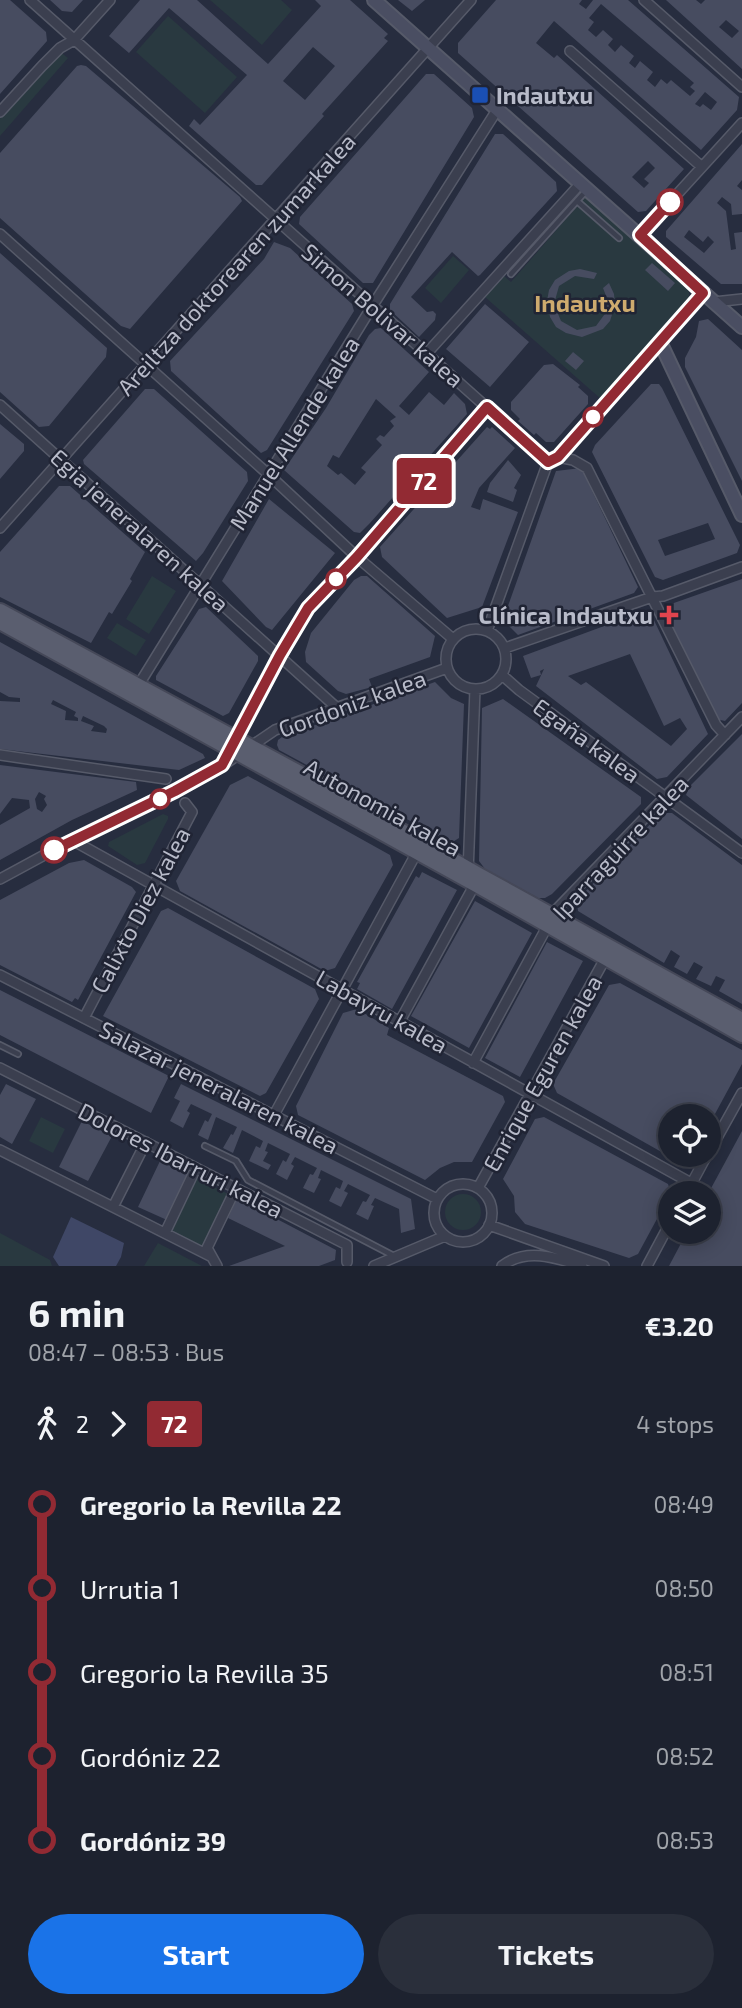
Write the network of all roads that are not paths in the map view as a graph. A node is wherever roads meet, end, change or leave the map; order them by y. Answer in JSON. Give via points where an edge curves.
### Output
{"nodes":[{"id":1,"x":30,"y":0,"type":"edge"},
{"id":2,"x":110,"y":0,"type":"edge"},
{"id":3,"x":374,"y":0,"type":"edge"},
{"id":4,"x":471,"y":0,"type":"edge"},
{"id":5,"x":644,"y":0,"type":"edge"},
{"id":6,"x":75,"y":40,"type":"junction"},
{"id":7,"x":430,"y":48,"type":"junction"},
{"id":8,"x":570,"y":51,"type":"dead end"},
{"id":9,"x":742,"y":87,"type":"edge"},
{"id":10,"x":497,"y":110,"type":"junction"},
{"id":11,"x":0,"y":112,"type":"edge"},
{"id":12,"x":742,"y":122,"type":"edge"},
{"id":13,"x":702,"y":167,"type":"junction"},
{"id":14,"x":584,"y":186,"type":"junction"},
{"id":15,"x":577,"y":201,"type":"junction"},
{"id":16,"x":275,"y":219,"type":"junction"},
{"id":17,"x":0,"y":234,"type":"edge"},
{"id":18,"x":640,"y":235,"type":"junction"},
{"id":19,"x":619,"y":238,"type":"dead end"},
{"id":20,"x":511,"y":274,"type":"dead end"},
{"id":21,"x":709,"y":298,"type":"junction"},
{"id":22,"x":742,"y":299,"type":"edge"},
{"id":23,"x":373,"y":305,"type":"junction"},
{"id":24,"x":742,"y":327,"type":"edge"},
{"id":25,"x":660,"y":342,"type":"junction"},
{"id":26,"x":428,"y":352,"type":"junction"},
{"id":27,"x":145,"y":365,"type":"junction"},
{"id":28,"x":0,"y":405,"type":"edge"},
{"id":29,"x":487,"y":407,"type":"junction"},
{"id":30,"x":558,"y":457,"type":"junction"},
{"id":31,"x":61,"y":459,"type":"junction"},
{"id":32,"x":548,"y":462,"type":"junction"},
{"id":33,"x":268,"y":474,"type":"junction"},
{"id":34,"x":742,"y":515,"type":"edge"},
{"id":35,"x":0,"y":528,"type":"edge"},
{"id":36,"x":357,"y":557,"type":"junction"},
{"id":37,"x":742,"y":567,"type":"edge"},
{"id":38,"x":198,"y":587,"type":"junction"},
{"id":39,"x":652,"y":597,"type":"junction"},
{"id":40,"x":0,"y":611,"type":"edge"},
{"id":41,"x":0,"y":622,"type":"edge"},
{"id":42,"x":488,"y":631,"type":"junction"},
{"id":43,"x":453,"y":639,"type":"junction"},
{"id":44,"x":505,"y":649,"type":"junction"},
{"id":45,"x":280,"y":655,"type":"junction"},
{"id":46,"x":447,"y":668,"type":"junction"},
{"id":47,"x":502,"y":675,"type":"junction"},
{"id":48,"x":138,"y":686,"type":"junction"},
{"id":49,"x":475,"y":689,"type":"junction"},
{"id":50,"x":336,"y":708,"type":"junction"},
{"id":51,"x":742,"y":717,"type":"edge"},
{"id":52,"x":725,"y":735,"type":"junction"},
{"id":53,"x":239,"y":748,"type":"junction"},
{"id":54,"x":0,"y":755,"type":"edge"},
{"id":55,"x":166,"y":779,"type":"dead end"},
{"id":56,"x":666,"y":798,"type":"junction"},
{"id":57,"x":185,"y":803,"type":"dead end"},
{"id":58,"x":72,"y":840,"type":"junction"},
{"id":59,"x":417,"y":852,"type":"junction"},
{"id":60,"x":742,"y":853,"type":"edge"},
{"id":61,"x":470,"y":878,"type":"junction"},
{"id":62,"x":0,"y":879,"type":"edge"},
{"id":63,"x":154,"y":886,"type":"junction"},
{"id":64,"x":550,"y":920,"type":"junction"},
{"id":65,"x":606,"y":957,"type":"junction"},
{"id":66,"x":0,"y":975,"type":"edge"},
{"id":67,"x":343,"y":990,"type":"junction"},
{"id":68,"x":84,"y":1018,"type":"junction"},
{"id":69,"x":742,"y":1020,"type":"edge"},
{"id":70,"x":400,"y":1021,"type":"junction"},
{"id":71,"x":742,"y":1035,"type":"edge"},
{"id":72,"x":0,"y":1045,"type":"edge"},
{"id":73,"x":18,"y":1054,"type":"dead end"},
{"id":74,"x":473,"y":1063,"type":"junction"},
{"id":75,"x":0,"y":1068,"type":"edge"},
{"id":76,"x":742,"y":1093,"type":"edge"},
{"id":77,"x":531,"y":1095,"type":"junction"},
{"id":78,"x":274,"y":1115,"type":"junction"},
{"id":79,"x":721,"y":1131,"type":"edge"},
{"id":80,"x":146,"y":1142,"type":"junction"},
{"id":81,"x":205,"y":1146,"type":"dead end"},
{"id":82,"x":0,"y":1150,"type":"edge"},
{"id":83,"x":196,"y":1168,"type":"junction"},
{"id":84,"x":687,"y":1181,"type":"edge"},
{"id":85,"x":236,"y":1188,"type":"junction"},
{"id":86,"x":478,"y":1188,"type":"junction"},
{"id":87,"x":437,"y":1199,"type":"junction"},
{"id":88,"x":113,"y":1207,"type":"junction"},
{"id":89,"x":489,"y":1225,"type":"junction"},
{"id":90,"x":165,"y":1233,"type":"junction"},
{"id":91,"x":445,"y":1236,"type":"junction"},
{"id":92,"x":659,"y":1244,"type":"edge"},
{"id":93,"x":212,"y":1256,"type":"junction"},
{"id":94,"x":396,"y":1257,"type":"junction"},
{"id":95,"x":347,"y":1262,"type":"dead end"},
{"id":96,"x":217,"y":1266,"type":"edge"},
{"id":97,"x":374,"y":1266,"type":"edge"},
{"id":98,"x":502,"y":1266,"type":"edge"},
{"id":99,"x":582,"y":1266,"type":"edge"},
{"id":100,"x":604,"y":1266,"type":"edge"},
{"id":101,"x":647,"y":1266,"type":"edge"}],
"edges":[{"from":1,"to":6,"type":"street","name":"Simon Bolivar kalea"},
{"from":2,"to":6,"type":"street"},
{"from":3,"to":7,"type":"main road"},
{"from":4,"to":7,"type":"street","name":"Areiltza doktorearen zumarkalea"},
{"from":5,"to":9,"type":"street"},
{"from":6,"to":11,"type":"street","via":[[60,48]]},
{"from":6,"to":16,"type":"street","name":"Simon Bolivar kalea"},
{"from":7,"to":10,"type":"main road"},
{"from":7,"to":16,"type":"street","name":"Areiltza doktorearen zumarkalea"},
{"from":8,"to":13,"type":"street"},
{"from":10,"to":14,"type":"main road"},
{"from":10,"to":23,"type":"street","name":"Manuel Allende kalea"},
{"from":12,"to":13,"type":"street"},
{"from":13,"to":18,"type":"street"},
{"from":14,"to":15,"type":"lane"},
{"from":14,"to":18,"type":"main road"},
{"from":14,"to":26,"type":"street"},
{"from":15,"to":19,"type":"lane"},
{"from":15,"to":20,"type":"lane"},
{"from":16,"to":23,"type":"street","name":"Simon Bolivar kalea"},
{"from":16,"to":27,"type":"street","name":"Areiltza doktorearen zumarkalea"},
{"from":17,"to":27,"type":"street"},
{"from":18,"to":21,"type":"main road"},
{"from":21,"to":22,"type":"street"},
{"from":21,"to":24,"type":"main road"},
{"from":21,"to":25,"type":"street"},
{"from":23,"to":26,"type":"street","name":"Simon Bolivar kalea"},
{"from":23,"to":33,"type":"street","name":"Manuel Allende kalea"},
{"from":25,"to":30,"type":"street"},
{"from":25,"to":34,"type":"main road"},
{"from":26,"to":29,"type":"street","name":"Simon Bolivar kalea"},
{"from":27,"to":31,"type":"street","name":"Areiltza doktorearen zumarkalea"},
{"from":27,"to":33,"type":"street"},
{"from":28,"to":31,"type":"street","name":"Egia jeneralaren kalea"},
{"from":29,"to":32,"type":"street","name":"Simon Bolivar kalea"},
{"from":29,"to":36,"type":"street"},
{"from":30,"to":32,"type":"street"},
{"from":30,"to":39,"type":"street","via":[[587,468]]},
{"from":31,"to":35,"type":"street","name":"Areiltza doktorearen zumarkalea"},
{"from":31,"to":38,"type":"street","name":"Egia jeneralaren kalea"},
{"from":32,"to":42,"type":"street"},
{"from":33,"to":36,"type":"street"},
{"from":33,"to":38,"type":"street","name":"Manuel Allende kalea"},
{"from":36,"to":43,"type":"street"},
{"from":36,"to":45,"type":"street","via":[[308,608]]},
{"from":37,"to":39,"type":"street"},
{"from":38,"to":45,"type":"street","name":"Egia jeneralaren kalea"},
{"from":38,"to":48,"type":"street","name":"Manuel Allende kalea"},
{"from":39,"to":44,"type":"street"},
{"from":39,"to":52,"type":"street"},
{"from":40,"to":48,"type":"main road","name":"Autonomia kalea"},
{"from":41,"to":53,"type":"main road","name":"Autonomia kalea"},
{"from":42,"to":43,"type":"street","via":[[469,629]]},
{"from":42,"to":44,"type":"street"},
{"from":43,"to":46,"type":"street"},
{"from":44,"to":47,"type":"street"},
{"from":45,"to":50,"type":"street","name":"Egia jeneralaren kalea"},
{"from":45,"to":53,"type":"street"},
{"from":46,"to":49,"type":"street","via":[[458,683]]},
{"from":46,"to":50,"type":"street","name":"Gordoniz kalea"},
{"from":47,"to":49,"type":"street","via":[[493,684]]},
{"from":47,"to":56,"type":"street","name":"Egaña kalea"},
{"from":48,"to":53,"type":"main road","name":"Autonomia kalea"},
{"from":49,"to":61,"type":"street"},
{"from":50,"to":53,"type":"street","name":"Gordoniz kalea"},
{"from":51,"to":52,"type":"street","name":"Iparraguirre kalea"},
{"from":52,"to":56,"type":"street","name":"Iparraguirre kalea"},
{"from":53,"to":58,"type":"street","via":[[222,765],[175,791]]},
{"from":53,"to":59,"type":"main road","name":"Autonomia kalea"},
{"from":53,"to":61,"type":"main road","name":"Autonomia kalea"},
{"from":54,"to":55,"type":"street"},
{"from":56,"to":60,"type":"street","name":"Egaña kalea"},
{"from":56,"to":64,"type":"street","name":"Iparraguirre kalea"},
{"from":57,"to":63,"type":"street","name":"Calixto Diez kalea","via":[[192,811]]},
{"from":58,"to":62,"type":"street"},
{"from":58,"to":63,"type":"street","name":"Labayru kalea"},
{"from":59,"to":61,"type":"main road","name":"Autonomia kalea"},
{"from":59,"to":67,"type":"street"},
{"from":61,"to":64,"type":"main road","name":"Autonomia kalea"},
{"from":61,"to":70,"type":"street"},
{"from":63,"to":67,"type":"street","name":"Labayru kalea"},
{"from":63,"to":68,"type":"street","name":"Calixto Diez kalea"},
{"from":64,"to":65,"type":"main road","name":"Autonomia kalea"},
{"from":64,"to":69,"type":"main road","name":"Autonomia kalea"},
{"from":64,"to":74,"type":"street","name":"Iparraguirre kalea"},
{"from":65,"to":71,"type":"main road","name":"Autonomia kalea"},
{"from":65,"to":77,"type":"street","name":"Enrique Eguren kalea"},
{"from":66,"to":68,"type":"street","name":"Salazar jeneralaren kalea"},
{"from":67,"to":70,"type":"street","name":"Labayru kalea"},
{"from":67,"to":78,"type":"street"},
{"from":68,"to":78,"type":"street","name":"Salazar jeneralaren kalea"},
{"from":70,"to":74,"type":"street","name":"Labayru kalea"},
{"from":72,"to":73,"type":"lane"},
{"from":74,"to":77,"type":"street","name":"Labayru kalea"},
{"from":75,"to":80,"type":"street","name":"Dolores Ibarruri kalea"},
{"from":76,"to":79,"type":"street"},
{"from":77,"to":84,"type":"street","name":"Labayru kalea"},
{"from":77,"to":86,"type":"street","name":"Enrique Eguren kalea"},
{"from":78,"to":87,"type":"street","name":"Salazar jeneralaren kalea"},
{"from":80,"to":83,"type":"street","name":"Dolores Ibarruri kalea"},
{"from":80,"to":88,"type":"street"},
{"from":81,"to":94,"type":"lane","name":"Dolores Ibarruri kalea","via":[[236,1161],[248,1180]]},
{"from":82,"to":88,"type":"street"},
{"from":83,"to":85,"type":"street","name":"Dolores Ibarruri kalea"},
{"from":83,"to":90,"type":"street"},
{"from":85,"to":93,"type":"street","via":[[207,1248]]},
{"from":85,"to":95,"type":"street","name":"Dolores Ibarruri kalea","via":[[347,1245]]},
{"from":86,"to":87,"type":"street","via":[[460,1184]]},
{"from":86,"to":89,"type":"street","via":[[489,1201]]},
{"from":87,"to":91,"type":"street","via":[[435,1223]]},
{"from":88,"to":90,"type":"street"},
{"from":89,"to":91,"type":"street","via":[[470,1241]]},
{"from":89,"to":100,"type":"street"},
{"from":90,"to":93,"type":"street"},
{"from":91,"to":94,"type":"street"},
{"from":92,"to":101,"type":"street"},
{"from":93,"to":96,"type":"street"},
{"from":94,"to":97,"type":"street"},
{"from":98,"to":99,"type":"street","via":[[544,1255]]}]}
